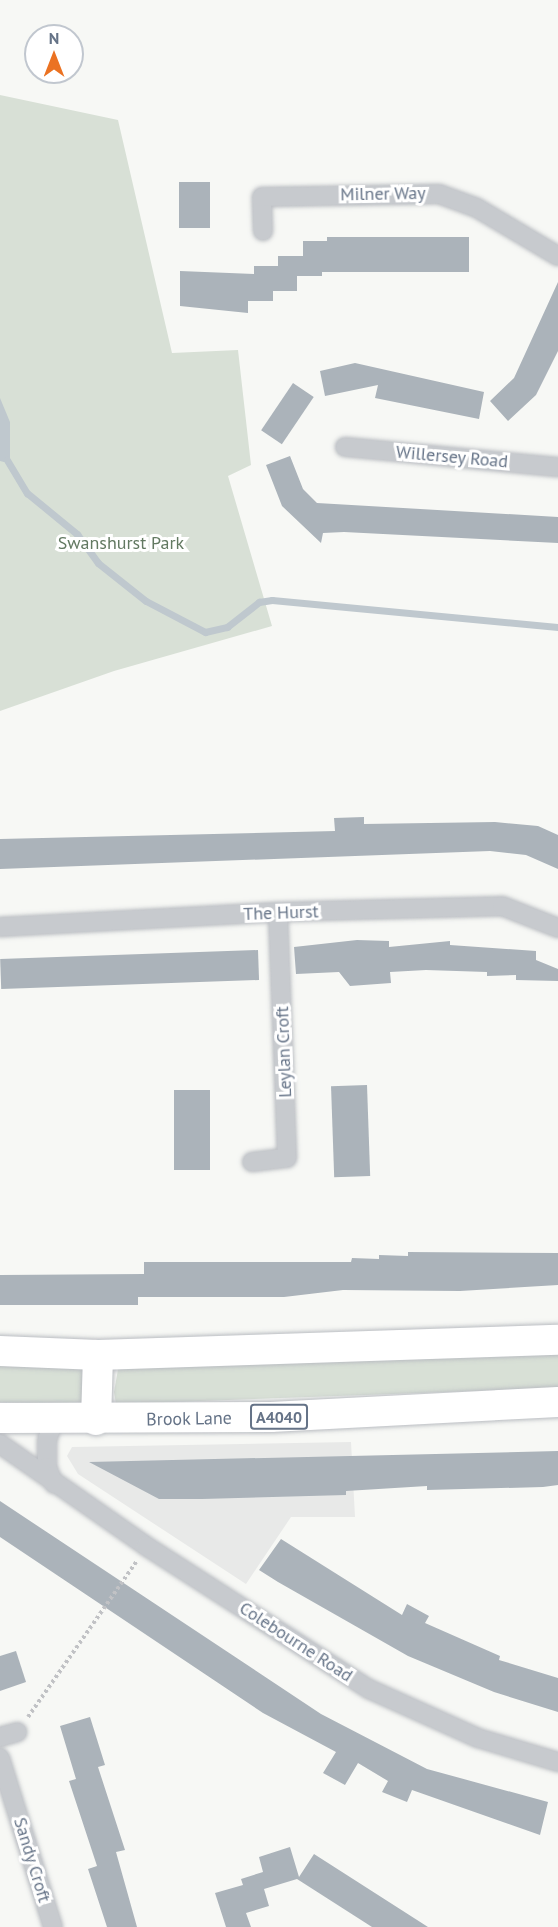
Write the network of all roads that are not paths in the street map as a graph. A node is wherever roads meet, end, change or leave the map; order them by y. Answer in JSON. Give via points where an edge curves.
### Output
{"nodes":[{"id":1,"x":263,"y":231,"type":"dead end"},
{"id":2,"x":558,"y":256,"type":"edge"},
{"id":3,"x":345,"y":447,"type":"dead end"},
{"id":4,"x":556,"y":463,"type":"edge"},
{"id":5,"x":278,"y":912,"type":"junction"},
{"id":6,"x":0,"y":927,"type":"edge"},
{"id":7,"x":558,"y":928,"type":"edge"},
{"id":8,"x":252,"y":1162,"type":"dead end"},
{"id":9,"x":558,"y":1340,"type":"edge"},
{"id":10,"x":0,"y":1351,"type":"edge"},
{"id":11,"x":98,"y":1355,"type":"junction"},
{"id":12,"x":558,"y":1402,"type":"edge"},
{"id":13,"x":0,"y":1418,"type":"edge"},
{"id":14,"x":54,"y":1420,"type":"junction"},
{"id":15,"x":96,"y":1420,"type":"junction"},
{"id":16,"x":0,"y":1444,"type":"edge"},
{"id":17,"x":54,"y":1484,"type":"junction"},
{"id":18,"x":0,"y":1758,"type":"edge"},
{"id":19,"x":558,"y":1762,"type":"edge"},
{"id":20,"x":53,"y":1927,"type":"edge"}],
"edges":[{"from":1,"to":2,"type":"street","name":"Milner Way","via":[[262,197],[439,194],[477,208]]},
{"from":3,"to":4,"type":"street","name":"Willersey Road"},
{"from":5,"to":6,"type":"street","name":"The Hurst"},
{"from":5,"to":7,"type":"street","name":"The Hurst","via":[[502,906]]},
{"from":5,"to":8,"type":"street","name":"Leylan Croft","via":[[287,1158]]},
{"from":9,"to":11,"type":"main road"},
{"from":10,"to":11,"type":"main road"},
{"from":11,"to":15,"type":"main road"},
{"from":12,"to":15,"type":"main road","name":"Brook Lane","number":"A4040","via":[[271,1417]]},
{"from":13,"to":14,"type":"main road","name":"Brook Lane","number":"A4040"},
{"from":14,"to":15,"type":"main road","name":"Brook Lane","number":"A4040"},
{"from":14,"to":17,"type":"street","via":[[47,1440],[47,1467]]},
{"from":16,"to":17,"type":"street","name":"Colebourne Road"},
{"from":17,"to":19,"type":"street","name":"Colebourne Road","via":[[369,1689],[478,1738]]},
{"from":18,"to":20,"type":"street","name":"Sandy Croft"}]}
